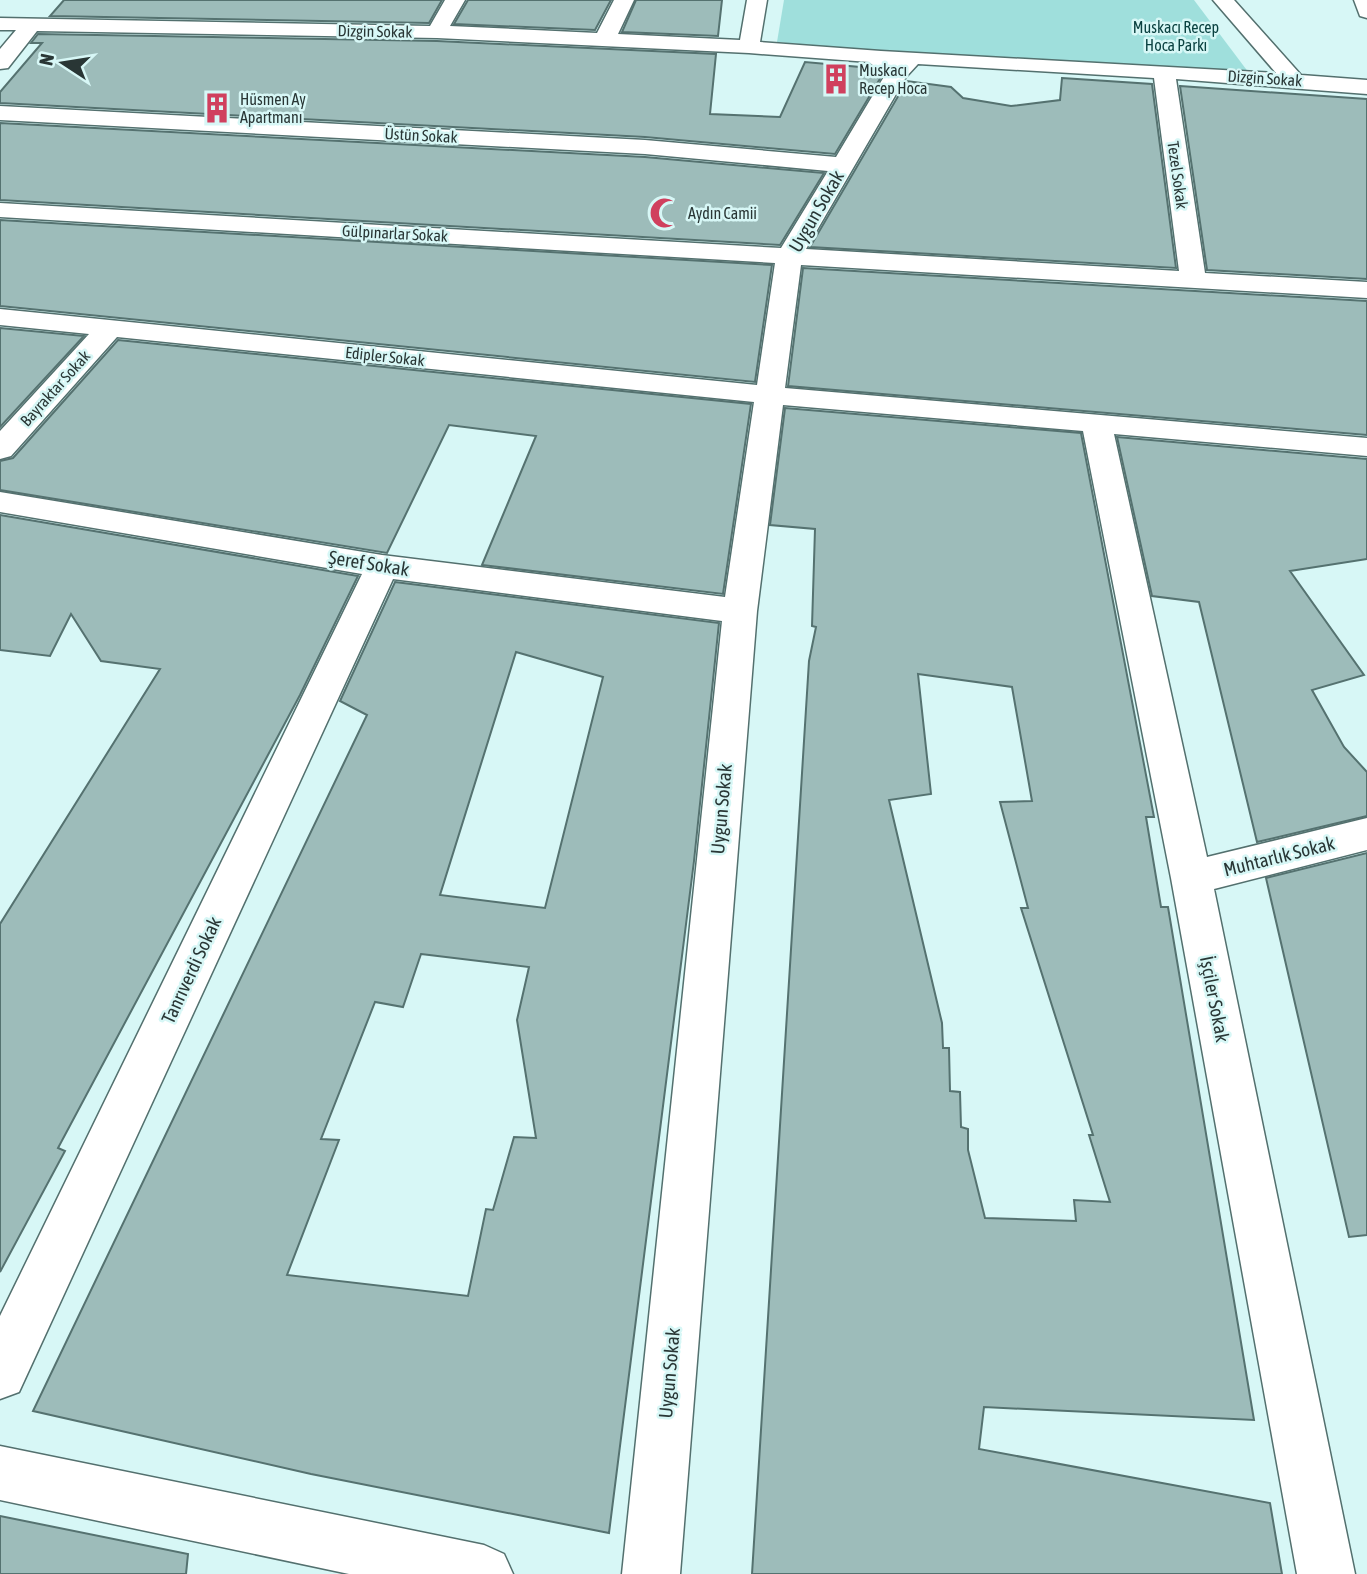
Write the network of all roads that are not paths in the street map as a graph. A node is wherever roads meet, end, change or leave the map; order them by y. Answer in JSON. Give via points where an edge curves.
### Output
{"nodes":[{"id":1,"x":456,"y":0,"type":"edge"},
{"id":2,"x":624,"y":0,"type":"edge"},
{"id":3,"x":757,"y":0,"type":"edge"},
{"id":4,"x":1223,"y":0,"type":"edge"},
{"id":5,"x":1364,"y":0,"type":"edge"},
{"id":6,"x":1367,"y":12,"type":"edge"},
{"id":7,"x":0,"y":24,"type":"edge"},
{"id":8,"x":31,"y":25,"type":"junction"},
{"id":9,"x":438,"y":32,"type":"junction"},
{"id":10,"x":604,"y":41,"type":"junction"},
{"id":11,"x":749,"y":47,"type":"junction"},
{"id":12,"x":0,"y":63,"type":"edge"},
{"id":13,"x":904,"y":66,"type":"junction"},
{"id":14,"x":1164,"y":71,"type":"junction"},
{"id":15,"x":1293,"y":80,"type":"junction"},
{"id":16,"x":1367,"y":86,"type":"edge"},
{"id":17,"x":0,"y":113,"type":"edge"},
{"id":18,"x":842,"y":165,"type":"junction"},
{"id":19,"x":0,"y":210,"type":"edge"},
{"id":20,"x":789,"y":257,"type":"junction"},
{"id":21,"x":1193,"y":279,"type":"junction"},
{"id":22,"x":1367,"y":290,"type":"edge"},
{"id":23,"x":0,"y":317,"type":"edge"},
{"id":24,"x":110,"y":328,"type":"junction"},
{"id":25,"x":771,"y":395,"type":"junction"},
{"id":26,"x":1097,"y":426,"type":"junction"},
{"id":27,"x":1367,"y":447,"type":"edge"},
{"id":28,"x":0,"y":449,"type":"edge"},
{"id":29,"x":0,"y":502,"type":"edge"},
{"id":30,"x":382,"y":566,"type":"junction"},
{"id":31,"x":740,"y":611,"type":"junction"},
{"id":32,"x":1367,"y":834,"type":"edge"},
{"id":33,"x":1191,"y":878,"type":"junction"},
{"id":34,"x":0,"y":1373,"type":"edge"},
{"id":35,"x":0,"y":1473,"type":"edge"},
{"id":36,"x":484,"y":1574,"type":"edge"},
{"id":37,"x":651,"y":1574,"type":"edge"},
{"id":38,"x":1326,"y":1574,"type":"edge"}],
"edges":[{"from":1,"to":9,"type":"street"},
{"from":2,"to":10,"type":"street"},
{"from":3,"to":11,"type":"street"},
{"from":4,"to":15,"type":"street"},
{"from":5,"to":6,"type":"street"},
{"from":7,"to":8,"type":"street","name":"Dizgin Sokak"},
{"from":8,"to":9,"type":"street","name":"Dizgin Sokak"},
{"from":8,"to":12,"type":"street"},
{"from":9,"to":10,"type":"street","name":"Dizgin Sokak"},
{"from":10,"to":11,"type":"street","name":"Dizgin Sokak"},
{"from":11,"to":13,"type":"street","name":"Dizgin Sokak","via":[[875,55]]},
{"from":13,"to":14,"type":"street","name":"Dizgin Sokak"},
{"from":13,"to":18,"type":"street","name":"Uygun Sokak"},
{"from":14,"to":15,"type":"street","name":"Dizgin Sokak"},
{"from":14,"to":21,"type":"street","name":"Tezel Sokak"},
{"from":15,"to":16,"type":"street","name":"Dizgin Sokak"},
{"from":17,"to":18,"type":"street","name":"Üstün Sokak","via":[[645,147]]},
{"from":18,"to":20,"type":"street","name":"Uygun Sokak"},
{"from":19,"to":20,"type":"street","name":"Gülpınarlar Sokak"},
{"from":20,"to":21,"type":"street","name":"Gülpınarlar Sokak"},
{"from":20,"to":25,"type":"street","name":"Uygun Sokak"},
{"from":21,"to":22,"type":"street","name":"Gülpınarlar Sokak"},
{"from":23,"to":24,"type":"street","name":"Edipler Sokak"},
{"from":24,"to":25,"type":"street","name":"Edipler Sokak"},
{"from":24,"to":28,"type":"street","name":"Bayraktar Sokak"},
{"from":25,"to":26,"type":"street","name":"Edipler Sokak"},
{"from":25,"to":31,"type":"street","name":"Uygun Sokak"},
{"from":26,"to":27,"type":"street","name":"Edipler Sokak"},
{"from":26,"to":33,"type":"street","name":"İşçiler Sokak"},
{"from":29,"to":30,"type":"street","name":"Şeref Sokak"},
{"from":30,"to":31,"type":"street","name":"Şeref Sokak"},
{"from":30,"to":34,"type":"street","name":"Tanrıverdi Sokak"},
{"from":31,"to":37,"type":"street","name":"Uygun Sokak"},
{"from":32,"to":33,"type":"street","name":"Muhtarlık Sokak"},
{"from":33,"to":38,"type":"street","name":"İşçiler Sokak"},
{"from":35,"to":36,"type":"street"}]}
